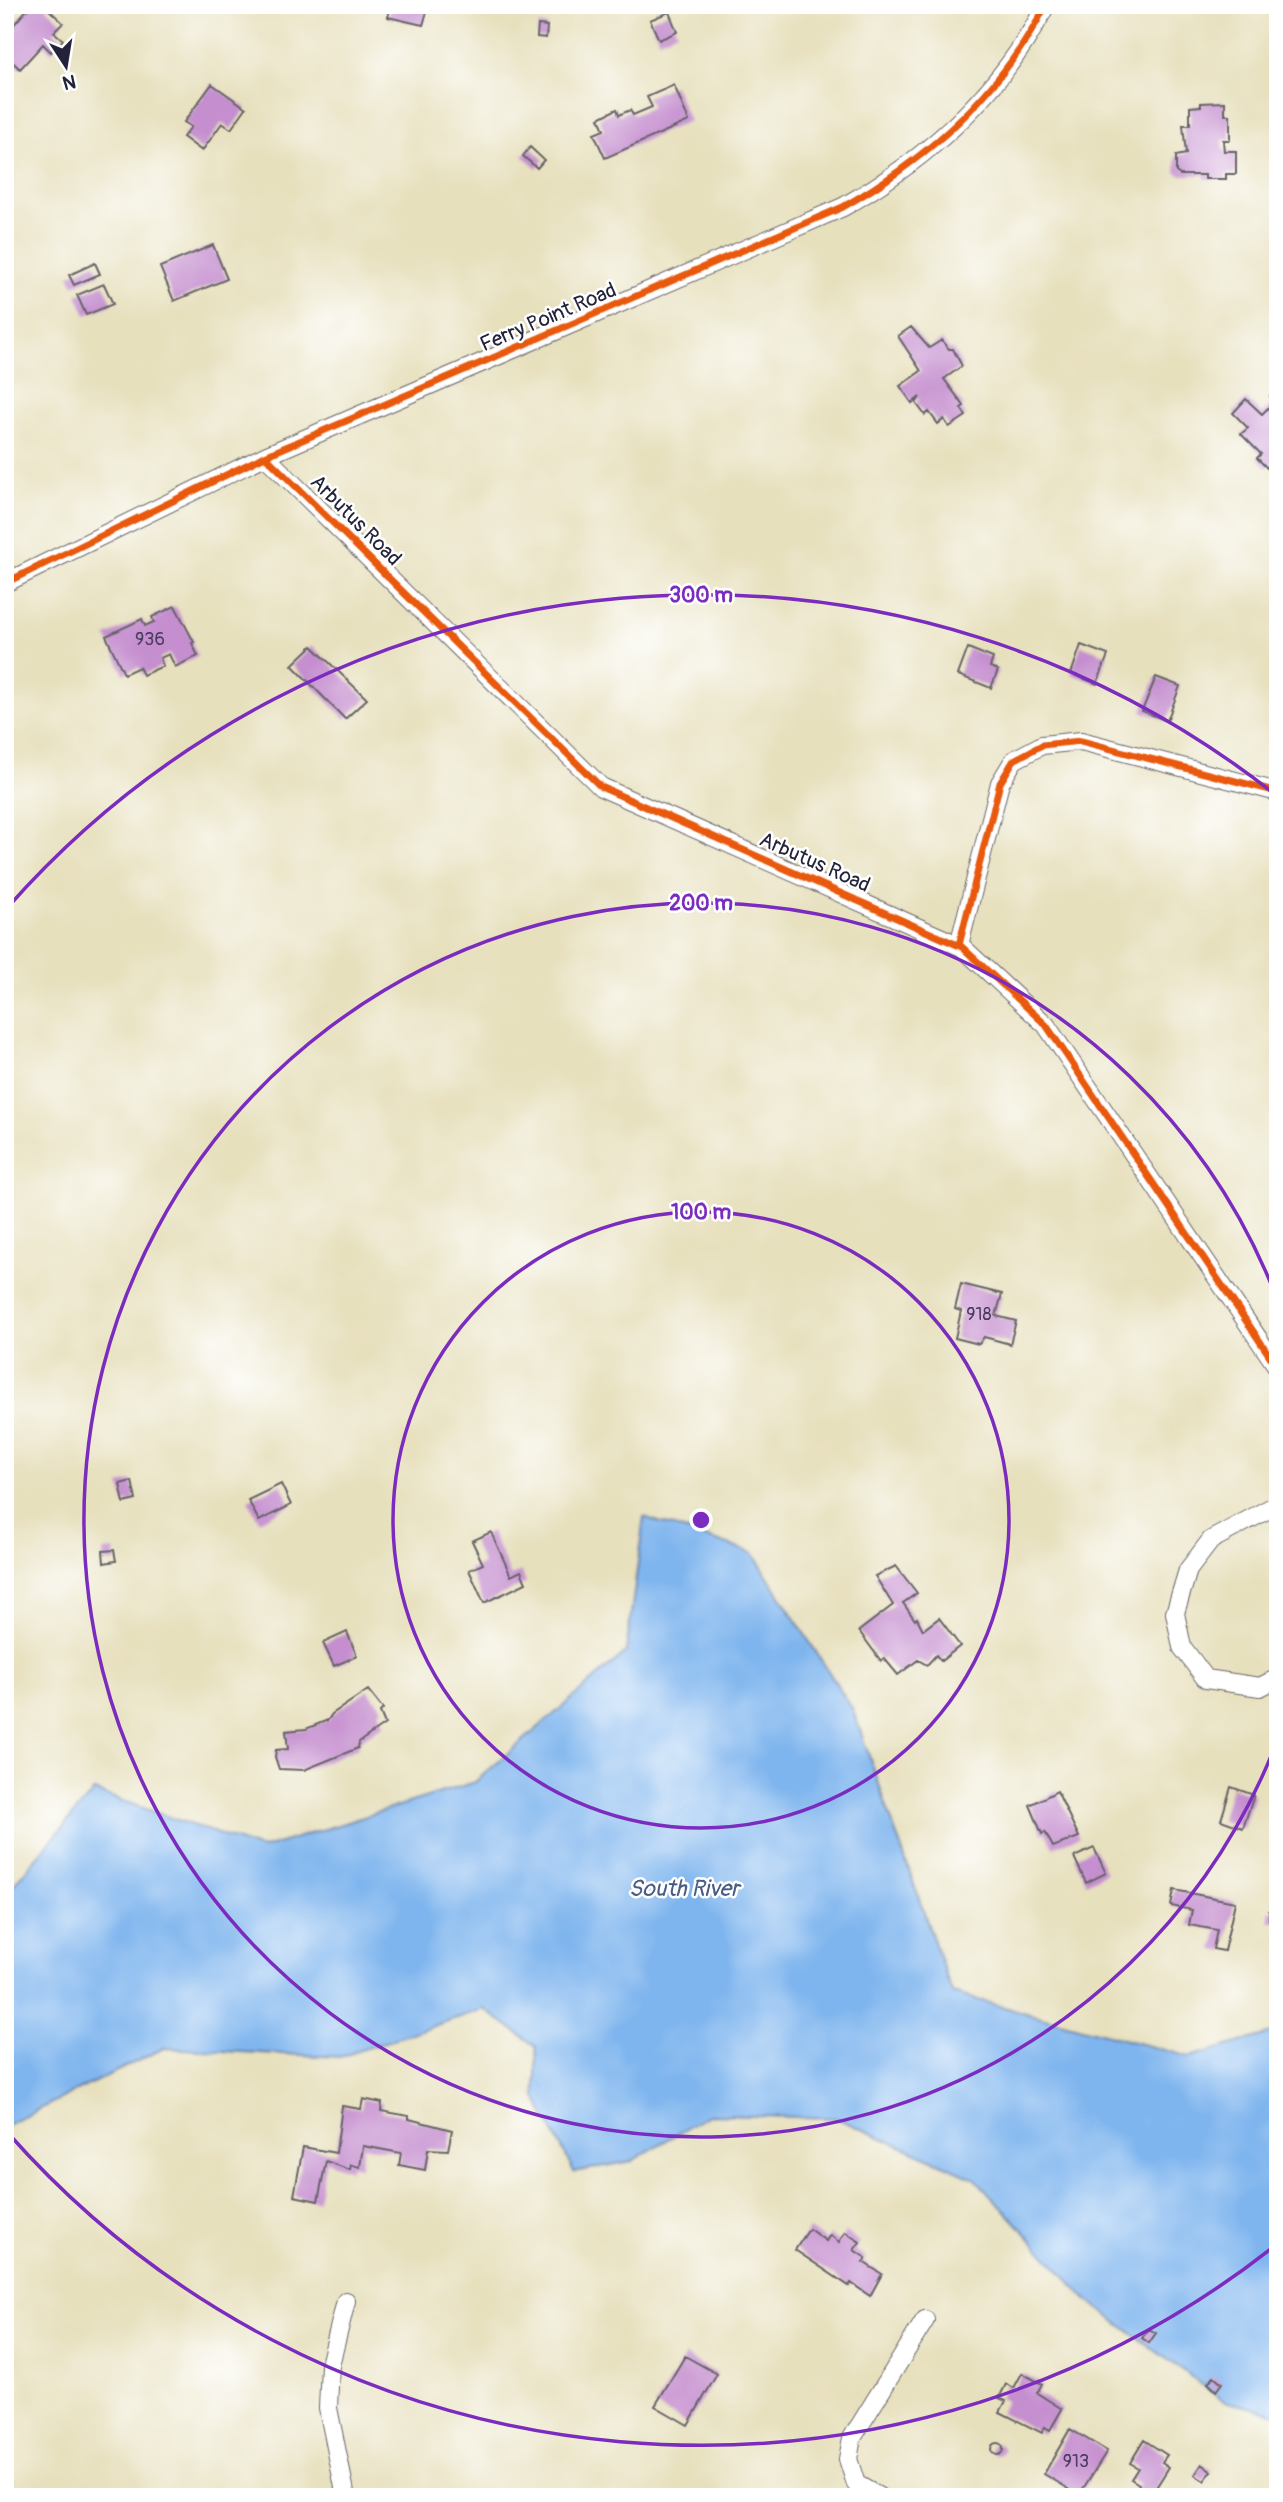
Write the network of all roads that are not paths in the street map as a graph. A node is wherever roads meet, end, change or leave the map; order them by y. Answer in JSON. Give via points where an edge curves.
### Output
{"nodes":[{"id":1,"x":1046,"y":5,"type":"edge"},
{"id":2,"x":265,"y":456,"type":"junction"},
{"id":3,"x":5,"y":583,"type":"edge"},
{"id":4,"x":1278,"y":792,"type":"edge"},
{"id":5,"x":959,"y":945,"type":"junction"},
{"id":6,"x":1278,"y":1368,"type":"edge"},
{"id":7,"x":1278,"y":1504,"type":"edge"},
{"id":8,"x":1278,"y":1678,"type":"edge"},
{"id":9,"x":346,"y":2301,"type":"dead end"},
{"id":10,"x":925,"y":2320,"type":"dead end"},
{"id":11,"x":346,"y":2497,"type":"edge"},
{"id":12,"x":879,"y":2497,"type":"edge"}],
"edges":[{"from":1,"to":2,"type":"street","name":"Ferry Point Road","via":[[1018,52],[957,126],[877,188],[780,235]]},
{"from":2,"to":3,"type":"street","name":"Ferry Point Road"},
{"from":2,"to":5,"type":"street","name":"Arbutus Road","via":[[601,787]]},
{"from":4,"to":5,"type":"street","via":[[1081,741],[1042,745],[1014,760],[1000,783]]},
{"from":5,"to":6,"type":"street","name":"Arbutus Road","via":[[1046,1025]]},
{"from":7,"to":8,"type":"street","via":[[1211,1540],[1188,1570],[1175,1614],[1182,1647],[1206,1679],[1260,1687]]},
{"from":9,"to":11,"type":"street","via":[[330,2365],[328,2408]]},
{"from":10,"to":12,"type":"street","via":[[852,2438],[848,2459],[856,2484]]}]}
